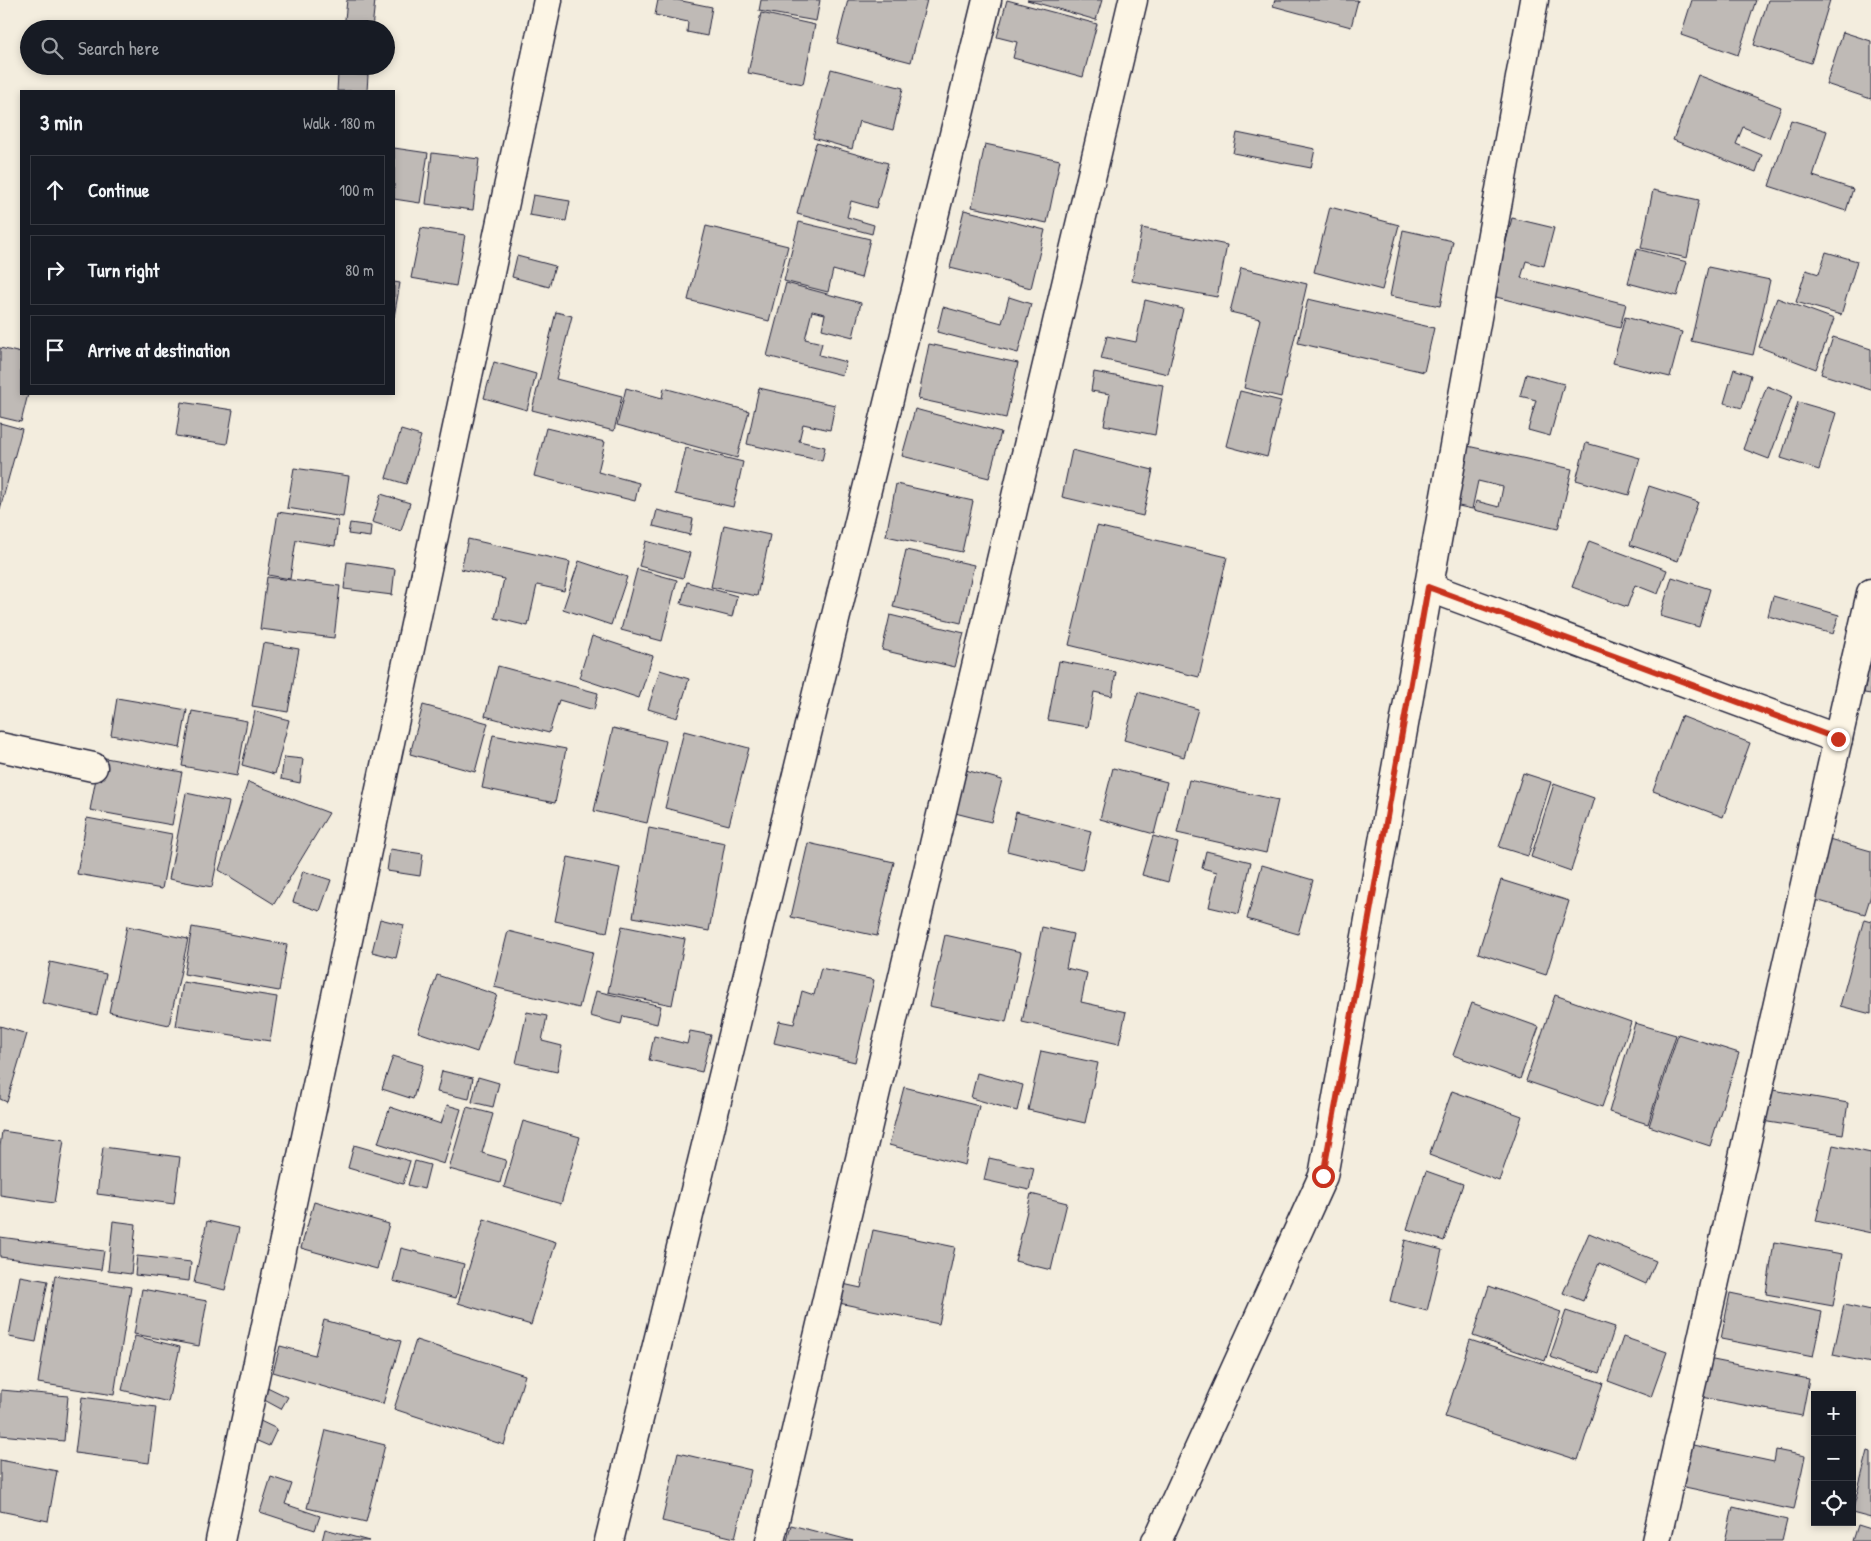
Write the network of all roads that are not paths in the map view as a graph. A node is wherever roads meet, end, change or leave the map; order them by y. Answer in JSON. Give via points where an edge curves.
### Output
{"nodes":[{"id":1,"x":548,"y":0,"type":"edge"},
{"id":2,"x":987,"y":0,"type":"edge"},
{"id":3,"x":1133,"y":0,"type":"edge"},
{"id":4,"x":1534,"y":0,"type":"edge"},
{"id":5,"x":1428,"y":587,"type":"junction"},
{"id":6,"x":1871,"y":593,"type":"edge"},
{"id":7,"x":1838,"y":739,"type":"junction"},
{"id":8,"x":0,"y":747,"type":"edge"},
{"id":9,"x":93,"y":767,"type":"dead end"},
{"id":10,"x":220,"y":1541,"type":"edge"},
{"id":11,"x":609,"y":1541,"type":"edge"},
{"id":12,"x":770,"y":1541,"type":"edge"},
{"id":13,"x":1156,"y":1541,"type":"edge"},
{"id":14,"x":1656,"y":1541,"type":"edge"}],
"edges":[{"from":1,"to":10,"type":"street"},
{"from":2,"to":11,"type":"street"},
{"from":3,"to":12,"type":"street"},
{"from":4,"to":5,"type":"street"},
{"from":5,"to":7,"type":"street"},
{"from":5,"to":13,"type":"street","via":[[1323,1176]]},
{"from":6,"to":7,"type":"street"},
{"from":7,"to":14,"type":"street"},
{"from":8,"to":9,"type":"street"}]}
